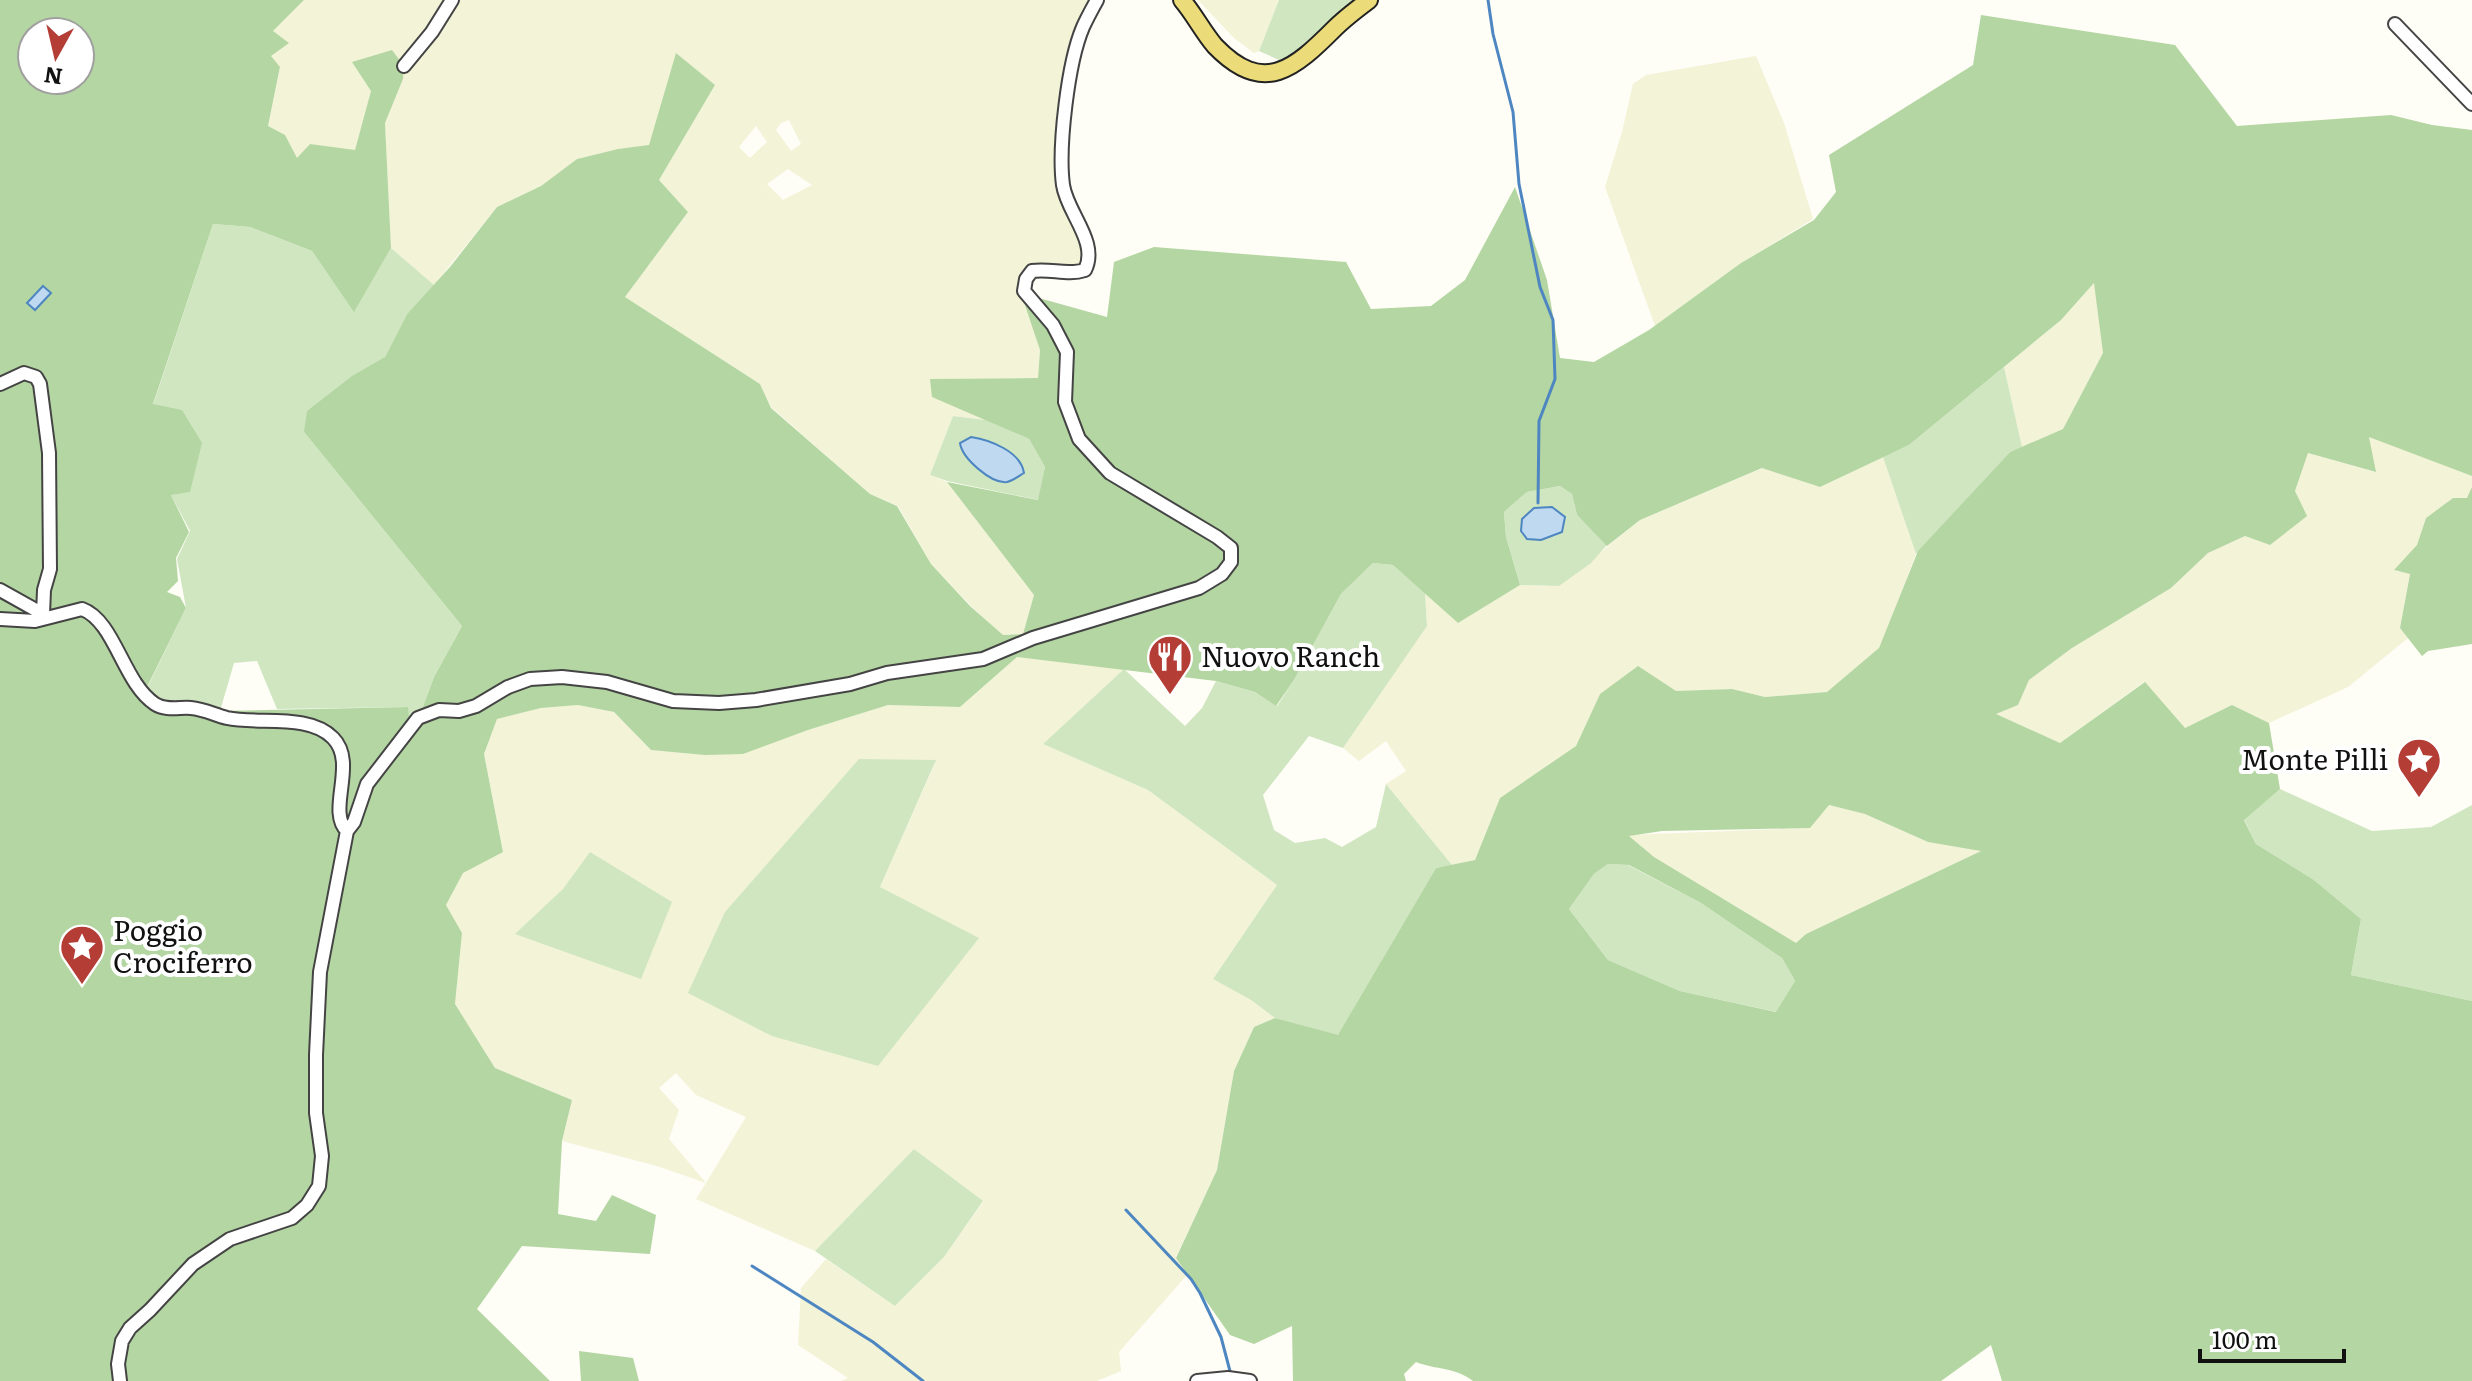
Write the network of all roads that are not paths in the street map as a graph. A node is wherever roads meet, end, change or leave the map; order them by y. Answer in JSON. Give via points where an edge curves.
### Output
{"nodes":[{"id":1,"x":452,"y":0,"type":"edge"},
{"id":2,"x":1097,"y":0,"type":"edge"},
{"id":3,"x":1182,"y":0,"type":"edge"},
{"id":4,"x":1369,"y":0,"type":"edge"},
{"id":5,"x":2395,"y":24,"type":"dead end"},
{"id":6,"x":404,"y":66,"type":"dead end"},
{"id":7,"x":2472,"y":104,"type":"edge"},
{"id":8,"x":0,"y":384,"type":"edge"},
{"id":9,"x":0,"y":590,"type":"edge"},
{"id":10,"x":45,"y":616,"type":"junction"},
{"id":11,"x":0,"y":619,"type":"edge"},
{"id":12,"x":347,"y":831,"type":"junction"},
{"id":13,"x":120,"y":1381,"type":"edge"},
{"id":14,"x":1197,"y":1381,"type":"edge"},
{"id":15,"x":1250,"y":1381,"type":"edge"}],
"edges":[{"from":1,"to":6,"type":"street"},
{"from":2,"to":12,"type":"street","via":[[1074,59],[1063,131],[1063,189],[1090,250],[1089,262],[1074,274],[1032,271],[1024,291],[1053,325],[1067,352],[1065,402],[1079,439],[1110,473],[1231,548],[1231,562],[1222,574],[1199,588],[1033,638],[992,657],[756,700],[673,701],[607,682],[530,679],[476,706],[418,718],[367,784]]},
{"from":3,"to":4,"type":"main road","via":[[1214,44],[1247,69],[1264,74],[1296,65]]},
{"from":5,"to":7,"type":"street"},
{"from":8,"to":10,"type":"street","via":[[24,373],[40,384],[49,453]]},
{"from":9,"to":10,"type":"street"},
{"from":10,"to":11,"type":"street","via":[[35,621]]},
{"from":10,"to":12,"type":"street","via":[[90,612],[126,671],[154,704],[261,723],[311,724],[323,730],[334,739],[343,760],[341,815]]},
{"from":12,"to":13,"type":"street","via":[[320,972],[319,1186],[292,1218],[230,1239],[193,1264],[130,1328],[122,1341]]},
{"from":14,"to":15,"type":"street"}]}
